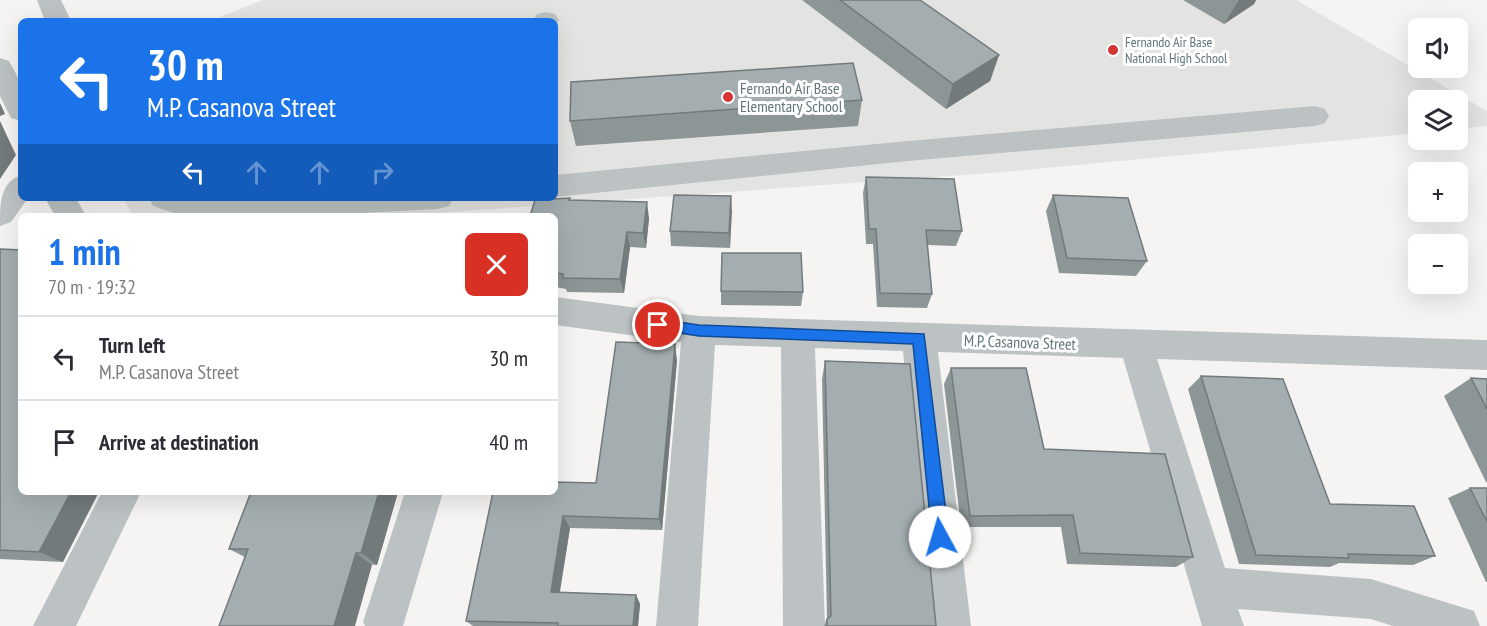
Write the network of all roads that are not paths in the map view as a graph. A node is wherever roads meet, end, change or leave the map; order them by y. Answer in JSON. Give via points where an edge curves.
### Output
{"nodes":[{"id":1,"x":49,"y":0,"type":"edge"},
{"id":2,"x":57,"y":18,"type":"edge"},
{"id":3,"x":0,"y":67,"type":"edge"},
{"id":4,"x":18,"y":105,"type":"edge"},
{"id":5,"x":1315,"y":116,"type":"dead end"},
{"id":6,"x":558,"y":186,"type":"edge"},
{"id":7,"x":18,"y":190,"type":"edge"},
{"id":8,"x":173,"y":201,"type":"edge"},
{"id":9,"x":371,"y":201,"type":"edge"},
{"id":10,"x":0,"y":214,"type":"edge"},
{"id":11,"x":558,"y":311,"type":"edge"},
{"id":12,"x":699,"y":330,"type":"junction"},
{"id":13,"x":798,"y":335,"type":"junction"},
{"id":14,"x":919,"y":338,"type":"junction"},
{"id":15,"x":1136,"y":345,"type":"junction"},
{"id":16,"x":1487,"y":355,"type":"edge"},
{"id":17,"x":120,"y":495,"type":"edge"},
{"id":18,"x":423,"y":495,"type":"edge"},
{"id":19,"x":1212,"y":587,"type":"junction"},
{"id":20,"x":384,"y":622,"type":"dead end"},
{"id":21,"x":54,"y":626,"type":"edge"},
{"id":22,"x":677,"y":626,"type":"edge"},
{"id":23,"x":804,"y":626,"type":"edge"},
{"id":24,"x":950,"y":626,"type":"edge"},
{"id":25,"x":1223,"y":626,"type":"edge"},
{"id":26,"x":1459,"y":626,"type":"edge"}],
"edges":[{"from":1,"to":2,"type":"street"},
{"from":3,"to":4,"type":"street"},
{"from":5,"to":6,"type":"street"},
{"from":7,"to":10,"type":"street"},
{"from":8,"to":9,"type":"street","via":[[207,209]]},
{"from":11,"to":12,"type":"street","name":"M.P. Casanova Street"},
{"from":12,"to":13,"type":"street","name":"M.P. Casanova Street"},
{"from":12,"to":22,"type":"street"},
{"from":13,"to":14,"type":"street","name":"M.P. Casanova Street"},
{"from":13,"to":23,"type":"street"},
{"from":14,"to":15,"type":"street","name":"M.P. Casanova Street"},
{"from":14,"to":24,"type":"street"},
{"from":15,"to":16,"type":"street","name":"M.P. Casanova Street"},
{"from":15,"to":19,"type":"street"},
{"from":17,"to":21,"type":"street"},
{"from":18,"to":20,"type":"street"},
{"from":19,"to":25,"type":"street"},
{"from":19,"to":26,"type":"street","via":[[1371,599]]}]}
